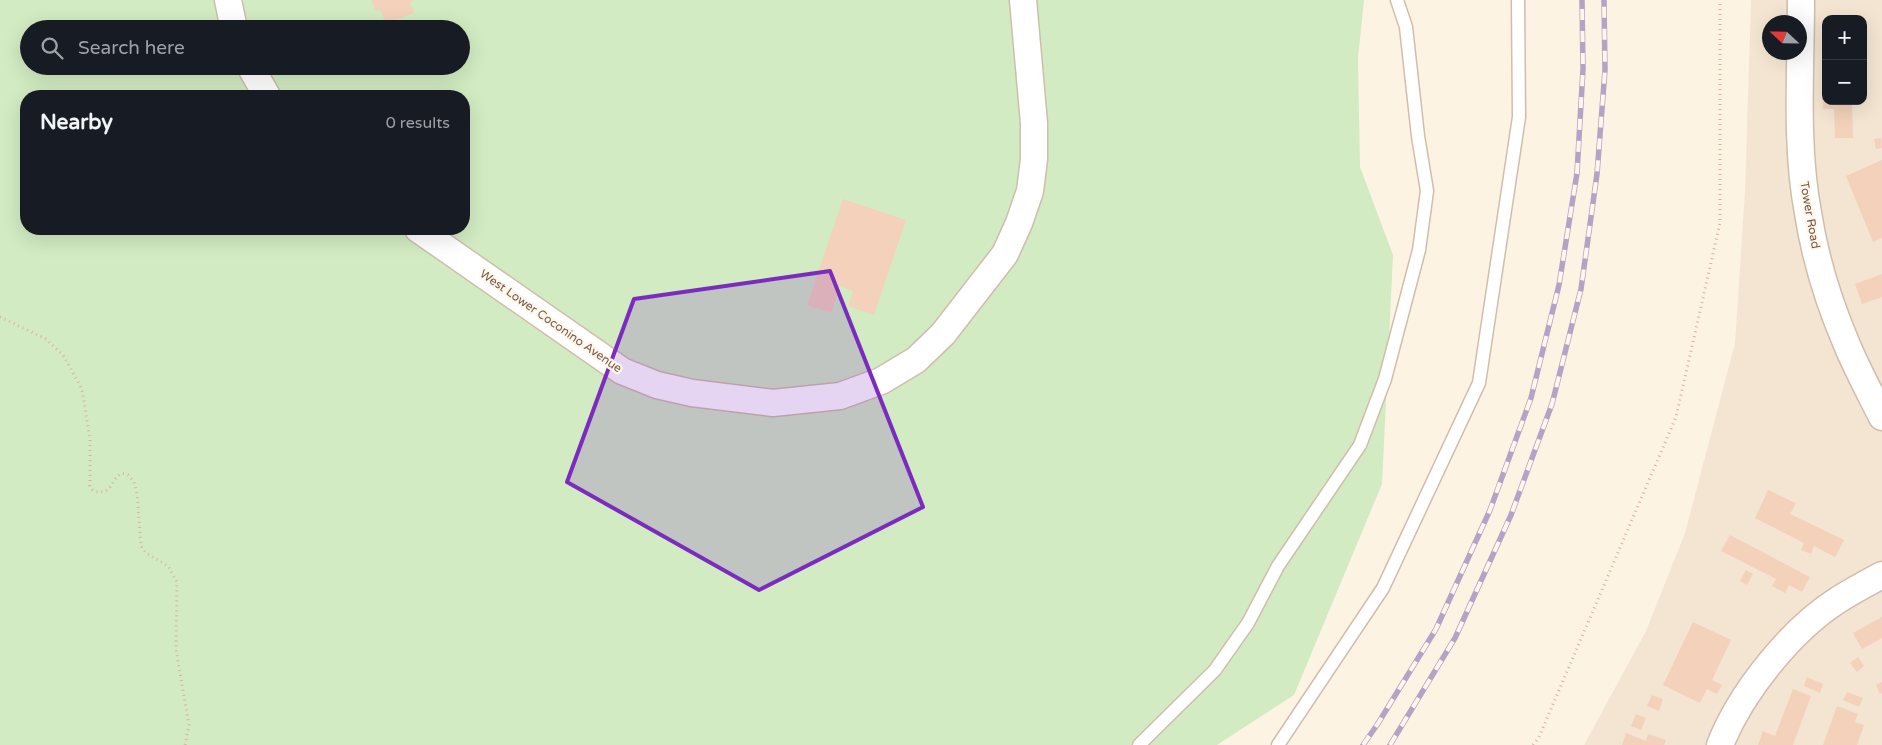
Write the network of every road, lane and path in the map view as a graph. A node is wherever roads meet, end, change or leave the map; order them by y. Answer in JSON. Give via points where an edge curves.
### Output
{"nodes":[{"id":1,"x":228,"y":0,"type":"edge"},
{"id":2,"x":1024,"y":0,"type":"edge"},
{"id":3,"x":1397,"y":0,"type":"edge"},
{"id":4,"x":1518,"y":0,"type":"edge"},
{"id":5,"x":1720,"y":0,"type":"edge"},
{"id":6,"x":1802,"y":0,"type":"edge"},
{"id":7,"x":232,"y":20,"type":"edge"},
{"id":8,"x":255,"y":75,"type":"edge"},
{"id":9,"x":264,"y":90,"type":"edge"},
{"id":10,"x":427,"y":235,"type":"edge"},
{"id":11,"x":0,"y":317,"type":"edge"},
{"id":12,"x":1882,"y":417,"type":"edge"},
{"id":13,"x":1882,"y":575,"type":"edge"},
{"id":14,"x":185,"y":745,"type":"edge"},
{"id":15,"x":1139,"y":745,"type":"edge"},
{"id":16,"x":1278,"y":745,"type":"edge"},
{"id":17,"x":1533,"y":745,"type":"edge"},
{"id":18,"x":1720,"y":745,"type":"edge"}],
"edges":[{"from":1,"to":7,"type":"street"},
{"from":2,"to":10,"type":"street","name":"West Lower Coconino Avenue","via":[[1034,159],[1030,191],[1019,223],[1005,254],[942,334],[916,360],[881,381],[840,396],[773,403],[692,393],[657,385],[622,371]]},
{"from":3,"to":15,"type":"lane","via":[[1406,27],[1427,191],[1419,250],[1385,379],[1360,445],[1278,566],[1248,623],[1214,670]]},
{"from":4,"to":16,"type":"lane","via":[[1519,116],[1480,383],[1383,588]]},
{"from":5,"to":17,"type":"path","via":[[1720,223],[1676,416]]},
{"from":6,"to":12,"type":"street","name":"Tower Road","via":[[1802,166],[1808,213],[1817,258],[1833,308]]},
{"from":8,"to":9,"type":"street"},
{"from":11,"to":14,"type":"path","via":[[46,339],[63,355],[82,389],[90,440],[90,486],[93,492],[109,489],[117,475],[122,473],[134,482],[141,546],[146,553],[168,566],[177,582],[176,650],[190,725]]},
{"from":13,"to":18,"type":"street","via":[[1837,600],[1800,631],[1766,668],[1740,705]]}]}
